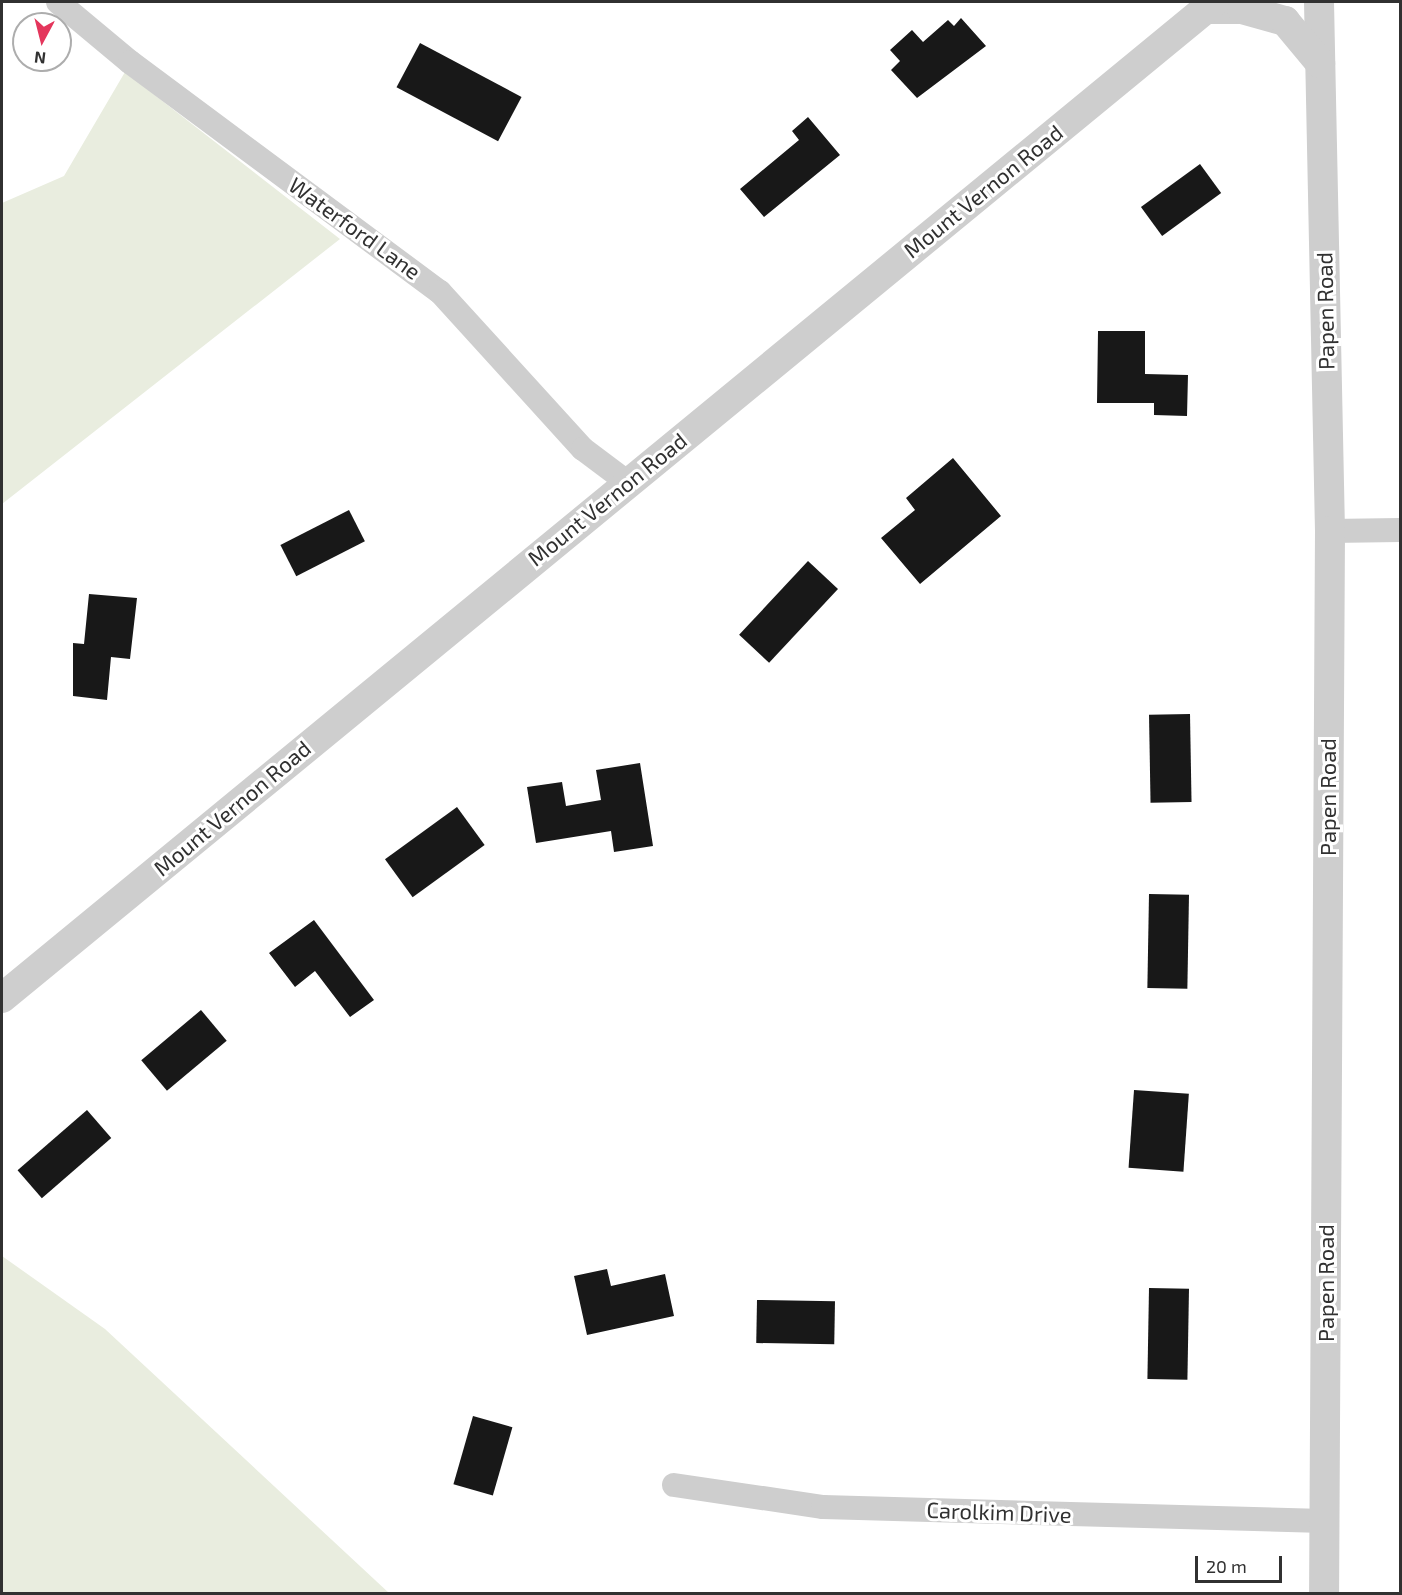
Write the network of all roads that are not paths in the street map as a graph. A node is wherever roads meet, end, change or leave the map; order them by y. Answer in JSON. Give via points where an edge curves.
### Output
{"nodes":[{"id":1,"x":58,"y":2,"type":"edge"},
{"id":2,"x":1319,"y":2,"type":"edge"},
{"id":3,"x":1209,"y":5,"type":"edge"},
{"id":4,"x":1320,"y":63,"type":"junction"},
{"id":5,"x":627,"y":482,"type":"junction"},
{"id":6,"x":1330,"y":531,"type":"junction"},
{"id":7,"x":1401,"y":531,"type":"edge"},
{"id":8,"x":2,"y":998,"type":"edge"},
{"id":9,"x":674,"y":1485,"type":"dead end"},
{"id":10,"x":1324,"y":1521,"type":"junction"},
{"id":11,"x":1324,"y":1593,"type":"edge"}],
"edges":[{"from":1,"to":5,"type":"street","name":"Waterford Lane","via":[[130,62],[440,291],[583,449]]},
{"from":2,"to":4,"type":"street","name":"Papen Road"},
{"from":3,"to":4,"type":"street","via":[[1285,21]]},
{"from":3,"to":5,"type":"street","name":"Mount Vernon Road"},
{"from":4,"to":6,"type":"street","name":"Papen Road"},
{"from":5,"to":8,"type":"street","name":"Mount Vernon Road"},
{"from":6,"to":7,"type":"street"},
{"from":6,"to":10,"type":"street","name":"Papen Road"},
{"from":9,"to":10,"type":"street","name":"Carolkim Drive","via":[[823,1507]]},
{"from":10,"to":11,"type":"street","name":"Papen Road"}]}
